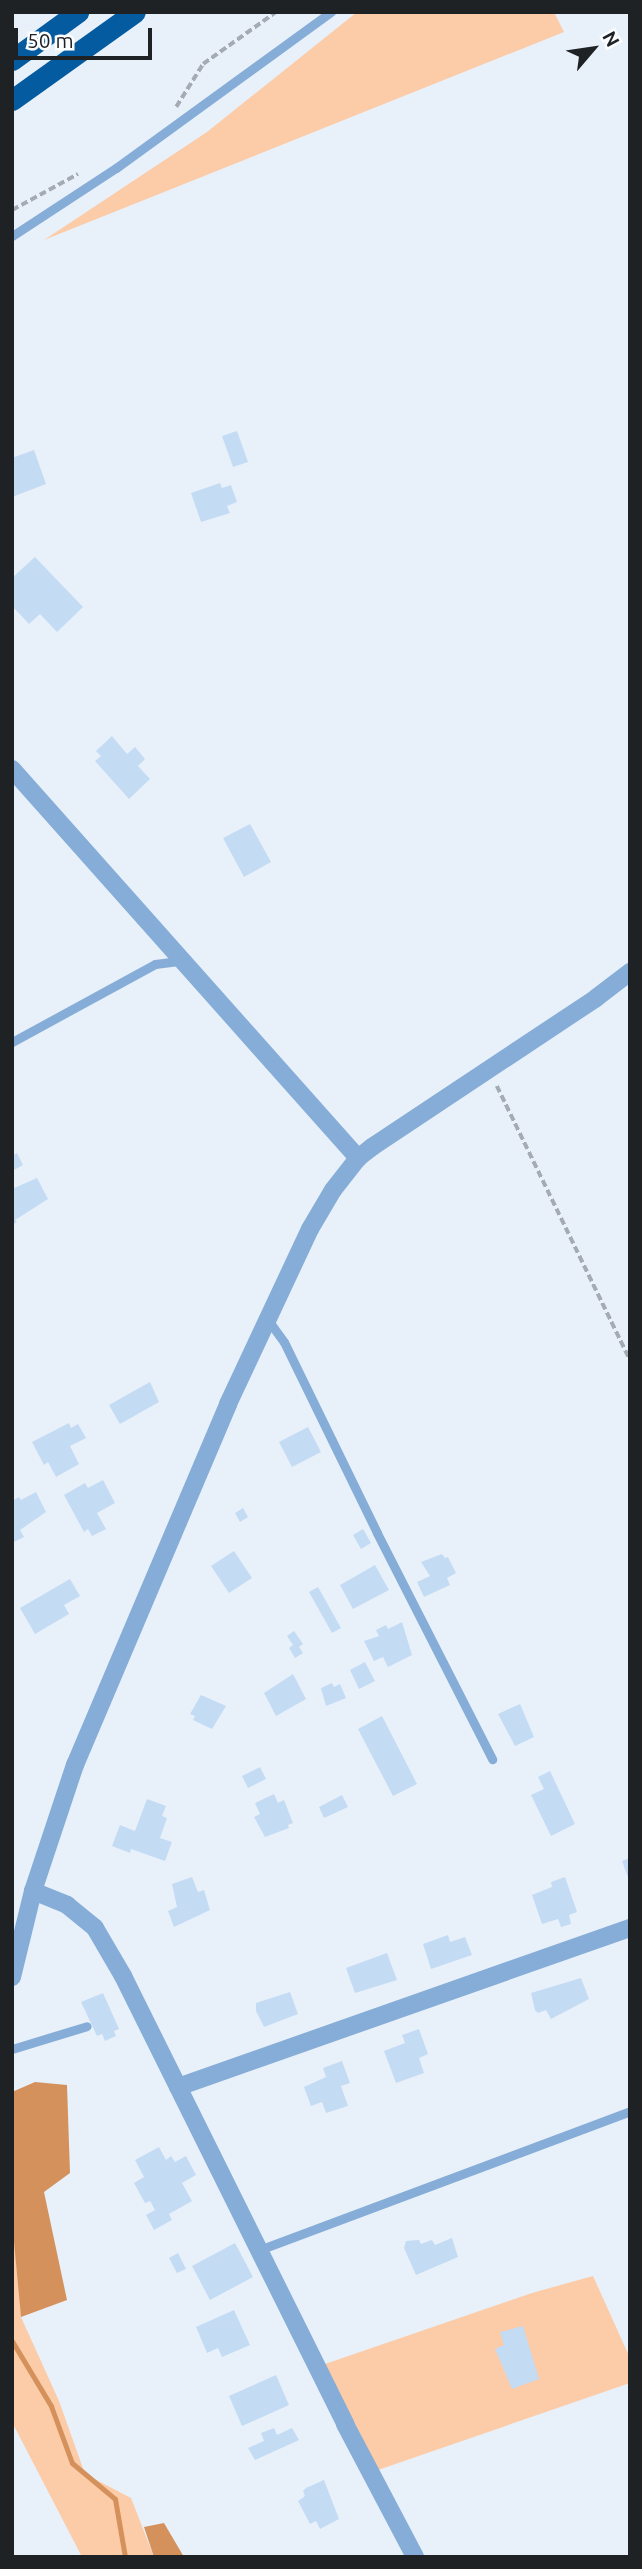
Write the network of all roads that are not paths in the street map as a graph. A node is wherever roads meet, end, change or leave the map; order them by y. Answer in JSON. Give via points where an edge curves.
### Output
{"nodes":[{"id":1,"x":78,"y":12,"type":"edge"},
{"id":2,"x":135,"y":12,"type":"edge"},
{"id":3,"x":331,"y":12,"type":"edge"},
{"id":4,"x":12,"y":60,"type":"edge"},
{"id":5,"x":12,"y":100,"type":"edge"},
{"id":6,"x":12,"y":236,"type":"edge"},
{"id":7,"x":12,"y":769,"type":"edge"},
{"id":8,"x":181,"y":961,"type":"junction"},
{"id":9,"x":630,"y":972,"type":"edge"},
{"id":10,"x":12,"y":1042,"type":"edge"},
{"id":11,"x":358,"y":1158,"type":"junction"},
{"id":12,"x":267,"y":1318,"type":"junction"},
{"id":13,"x":492,"y":1759,"type":"dead end"},
{"id":14,"x":33,"y":1891,"type":"junction"},
{"id":15,"x":19,"y":1917,"type":"edge"},
{"id":16,"x":630,"y":1928,"type":"edge"},
{"id":17,"x":12,"y":1977,"type":"edge"},
{"id":18,"x":87,"y":2026,"type":"dead end"},
{"id":19,"x":12,"y":2049,"type":"edge"},
{"id":20,"x":178,"y":2087,"type":"junction"},
{"id":21,"x":630,"y":2110,"type":"edge"},
{"id":22,"x":259,"y":2250,"type":"junction"},
{"id":23,"x":415,"y":2557,"type":"edge"}],
"edges":[{"from":1,"to":4,"type":"highway"},
{"from":2,"to":5,"type":"highway"},
{"from":3,"to":6,"type":"lane","via":[[116,168]]},
{"from":7,"to":8,"type":"street"},
{"from":8,"to":10,"type":"lane","via":[[156,964]]},
{"from":8,"to":11,"type":"street"},
{"from":9,"to":11,"type":"street"},
{"from":11,"to":12,"type":"street","via":[[310,1229]]},
{"from":12,"to":13,"type":"lane","via":[[285,1342]]},
{"from":12,"to":14,"type":"street","via":[[75,1765]]},
{"from":14,"to":15,"type":"street"},
{"from":14,"to":20,"type":"street","via":[[67,1905],[94,1928]]},
{"from":15,"to":17,"type":"street"},
{"from":16,"to":20,"type":"street"},
{"from":18,"to":19,"type":"lane"},
{"from":20,"to":22,"type":"street"},
{"from":21,"to":22,"type":"lane"},
{"from":22,"to":23,"type":"street"}]}
